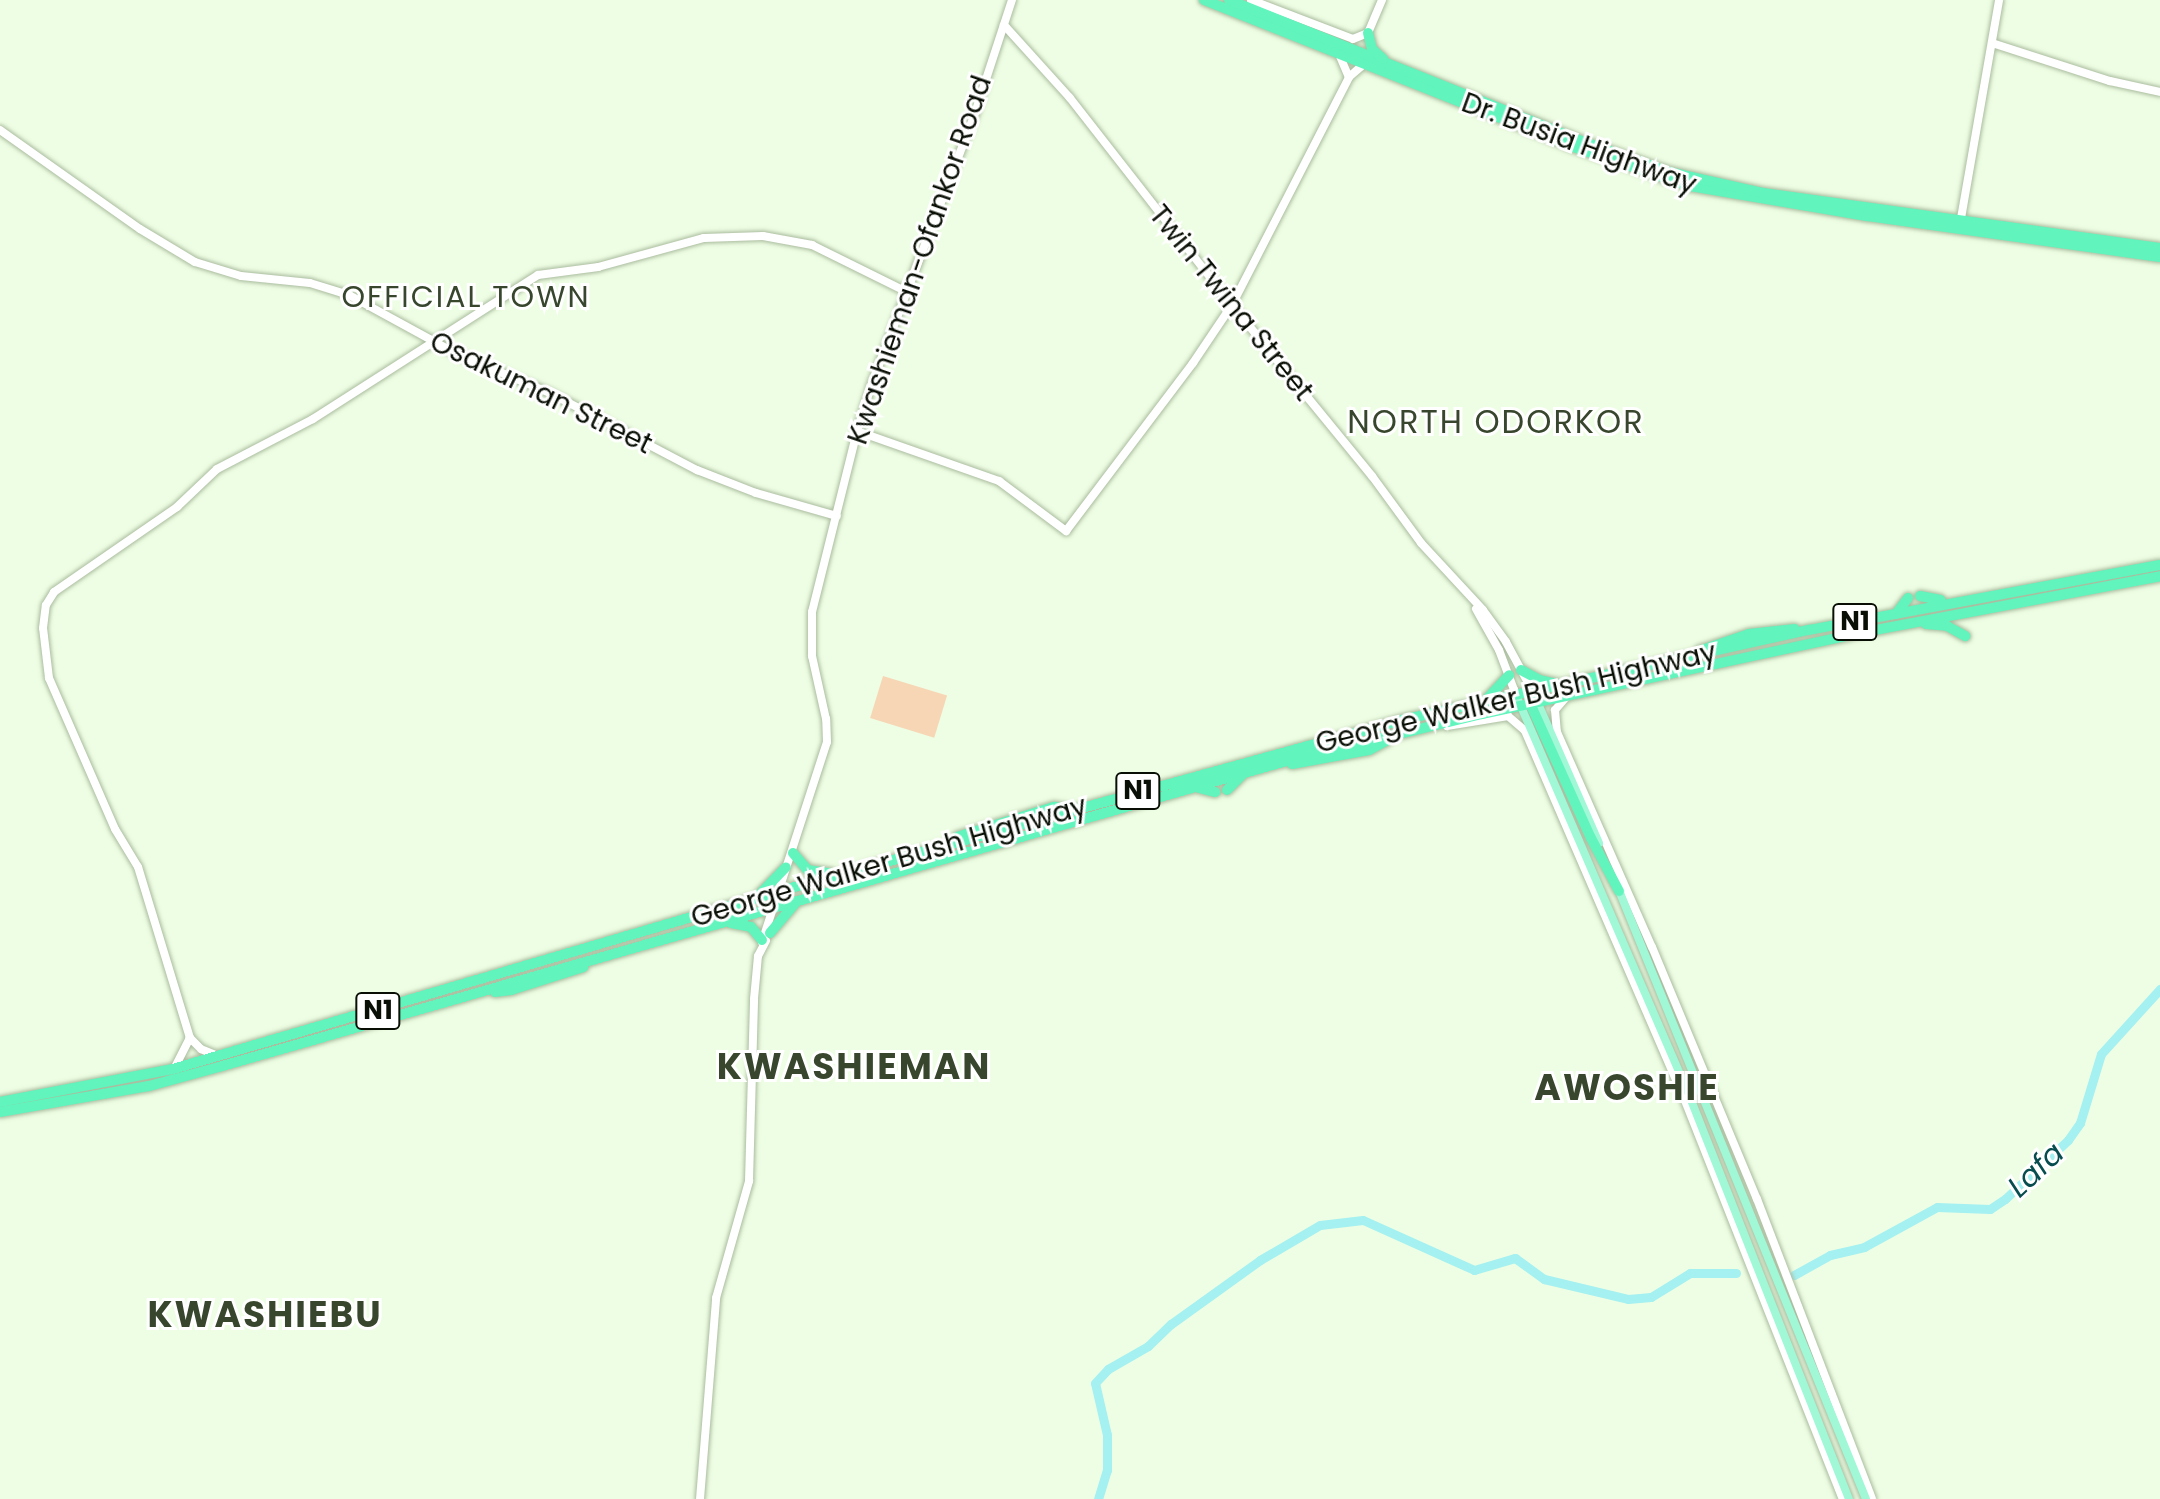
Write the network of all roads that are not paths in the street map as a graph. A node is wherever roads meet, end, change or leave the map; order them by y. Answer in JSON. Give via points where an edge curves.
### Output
{"nodes":[{"id":1,"x":1012,"y":0,"type":"edge"},
{"id":2,"x":1204,"y":0,"type":"edge"},
{"id":3,"x":1229,"y":0,"type":"edge"},
{"id":4,"x":1251,"y":0,"type":"edge"},
{"id":5,"x":1382,"y":0,"type":"edge"},
{"id":6,"x":1999,"y":0,"type":"edge"},
{"id":7,"x":1004,"y":25,"type":"junction"},
{"id":8,"x":1368,"y":33,"type":"junction"},
{"id":9,"x":1992,"y":43,"type":"junction"},
{"id":10,"x":1339,"y":54,"type":"junction"},
{"id":11,"x":1387,"y":63,"type":"junction"},
{"id":12,"x":1364,"y":64,"type":"junction"},
{"id":13,"x":1349,"y":77,"type":"junction"},
{"id":14,"x":2160,"y":92,"type":"edge"},
{"id":15,"x":0,"y":130,"type":"edge"},
{"id":16,"x":1963,"y":225,"type":"junction"},
{"id":17,"x":2160,"y":248,"type":"edge"},
{"id":18,"x":2160,"y":257,"type":"edge"},
{"id":19,"x":907,"y":292,"type":"junction"},
{"id":20,"x":1232,"y":305,"type":"junction"},
{"id":21,"x":435,"y":342,"type":"junction"},
{"id":22,"x":857,"y":431,"type":"junction"},
{"id":23,"x":837,"y":516,"type":"junction"},
{"id":24,"x":2160,"y":565,"type":"edge"},
{"id":25,"x":2160,"y":576,"type":"edge"},
{"id":26,"x":1457,"y":582,"type":"junction"},
{"id":27,"x":1920,"y":596,"type":"dead end"},
{"id":28,"x":1982,"y":597,"type":"junction"},
{"id":29,"x":1908,"y":598,"type":"dead end"},
{"id":30,"x":1965,"y":613,"type":"junction"},
{"id":31,"x":1896,"y":614,"type":"junction"},
{"id":32,"x":1849,"y":635,"type":"junction"},
{"id":33,"x":1521,"y":670,"type":"junction"},
{"id":34,"x":1509,"y":675,"type":"junction"},
{"id":35,"x":1566,"y":690,"type":"junction"},
{"id":36,"x":1483,"y":703,"type":"junction"},
{"id":37,"x":1529,"y":704,"type":"junction"},
{"id":38,"x":1431,"y":726,"type":"junction"},
{"id":39,"x":1244,"y":773,"type":"junction"},
{"id":40,"x":1193,"y":787,"type":"junction"},
{"id":41,"x":1227,"y":790,"type":"dead end"},
{"id":42,"x":1215,"y":792,"type":"dead end"},
{"id":43,"x":793,"y":851,"type":"junction"},
{"id":44,"x":786,"y":867,"type":"junction"},
{"id":45,"x":846,"y":873,"type":"junction"},
{"id":46,"x":782,"y":891,"type":"junction"},
{"id":47,"x":1619,"y":891,"type":"joint"},
{"id":48,"x":797,"y":900,"type":"junction"},
{"id":49,"x":751,"y":901,"type":"junction"},
{"id":50,"x":777,"y":907,"type":"junction"},
{"id":51,"x":1631,"y":909,"type":"junction"},
{"id":52,"x":717,"y":923,"type":"junction"},
{"id":53,"x":765,"y":939,"type":"junction"},
{"id":54,"x":1664,"y":1001,"type":"junction"},
{"id":55,"x":1653,"y":1009,"type":"junction"},
{"id":56,"x":190,"y":1038,"type":"junction"},
{"id":57,"x":218,"y":1056,"type":"junction"},
{"id":58,"x":173,"y":1069,"type":"junction"},
{"id":59,"x":0,"y":1102,"type":"edge"},
{"id":60,"x":0,"y":1112,"type":"edge"},
{"id":61,"x":1742,"y":1175,"type":"junction"},
{"id":62,"x":1718,"y":1178,"type":"junction"},
{"id":63,"x":700,"y":1499,"type":"edge"},
{"id":64,"x":1846,"y":1499,"type":"edge"},
{"id":65,"x":1869,"y":1499,"type":"edge"}],
"edges":[{"from":1,"to":7,"type":"street","name":"Kwashieman-Ofankor Road"},
{"from":2,"to":10,"type":"highway","name":"Dr. Busia Highway"},
{"from":3,"to":11,"type":"highway","name":"Dr. Busia Highway"},
{"from":4,"to":8,"type":"street","via":[[1345,38]]},
{"from":5,"to":8,"type":"street"},
{"from":6,"to":9,"type":"street"},
{"from":7,"to":19,"type":"street","name":"Kwashieman-Ofankor Road"},
{"from":7,"to":20,"type":"street","name":"Twin Twina Street","via":[[1070,98]]},
{"from":8,"to":11,"type":"highway","via":[[1372,49]]},
{"from":9,"to":14,"type":"street"},
{"from":9,"to":16,"type":"street"},
{"from":10,"to":12,"type":"highway","name":"Dr. Busia Highway"},
{"from":10,"to":13,"type":"street"},
{"from":11,"to":16,"type":"highway","name":"Dr. Busia Highway","via":[[1669,172]]},
{"from":12,"to":13,"type":"street"},
{"from":12,"to":16,"type":"highway","name":"Dr. Busia Highway","via":[[1568,145],[1689,186]]},
{"from":13,"to":20,"type":"street"},
{"from":15,"to":21,"type":"street","name":"Osakuman Street","via":[[195,262],[241,276],[328,288],[378,308]]},
{"from":16,"to":17,"type":"highway","name":"Dr. Busia Highway"},
{"from":16,"to":18,"type":"highway","name":"Dr. Busia Highway"},
{"from":19,"to":21,"type":"street","via":[[803,242],[712,237],[598,267],[538,275]]},
{"from":19,"to":22,"type":"street","name":"Kwashieman-Ofankor Road"},
{"from":20,"to":22,"type":"street","via":[[1066,531],[999,481]]},
{"from":20,"to":26,"type":"street","name":"Twin Twina Street"},
{"from":21,"to":23,"type":"street","name":"Osakuman Street","via":[[562,399],[697,470]]},
{"from":21,"to":56,"type":"street","via":[[313,419],[217,469],[159,520],[60,587],[44,612],[49,678],[141,878]]},
{"from":22,"to":23,"type":"street","name":"Kwashieman-Ofankor Road"},
{"from":23,"to":43,"type":"street","name":"Kwashieman-Ofankor Road","via":[[815,595],[811,631],[827,742]]},
{"from":24,"to":28,"type":"highway","name":"George Walker Bush Highway","number":"N1"},
{"from":25,"to":30,"type":"highway","name":"George Walker Bush Highway","number":"N1"},
{"from":26,"to":33,"type":"street","name":"Twin Twina Street","via":[[1495,625]]},
{"from":26,"to":34,"type":"street","name":"Twin Twina Street","via":[[1484,621]]},
{"from":27,"to":28,"type":"highway","via":[[1933,601]]},
{"from":28,"to":31,"type":"highway","name":"George Walker Bush Highway","number":"N1"},
{"from":29,"to":31,"type":"highway"},
{"from":30,"to":32,"type":"highway","name":"George Walker Bush Highway","number":"N1"},
{"from":30,"to":32,"type":"highway","via":[[1965,636],[1937,624]]},
{"from":31,"to":35,"type":"highway","name":"George Walker Bush Highway","number":"N1"},
{"from":32,"to":35,"type":"highway","name":"George Walker Bush Highway","number":"N1"},
{"from":33,"to":35,"type":"highway"},
{"from":33,"to":37,"type":"street","name":"Twin Twina Street"},
{"from":34,"to":36,"type":"highway"},
{"from":34,"to":37,"type":"street","name":"Twin Twina Street"},
{"from":35,"to":37,"type":"highway","name":"George Walker Bush Highway","number":"N1"},
{"from":35,"to":51,"type":"street","name":"George Walker Bush Highway","via":[[1554,717],[1557,732]]},
{"from":36,"to":37,"type":"highway","name":"George Walker Bush Highway","number":"N1"},
{"from":36,"to":45,"type":"highway","name":"George Walker Bush Highway","number":"N1","via":[[1392,722]]},
{"from":37,"to":38,"type":"highway","name":"George Walker Bush Highway","number":"N1"},
{"from":37,"to":47,"type":"highway"},
{"from":37,"to":55,"type":"main road"},
{"from":38,"to":39,"type":"highway","name":"George Walker Bush Highway","number":"N1","via":[[1369,750]]},
{"from":38,"to":62,"type":"street","name":"George Walker Bush Highway","via":[[1498,715],[1516,719],[1531,742]]},
{"from":39,"to":40,"type":"highway","name":"George Walker Bush Highway","number":"N1"},
{"from":39,"to":41,"type":"highway"},
{"from":40,"to":42,"type":"highway"},
{"from":40,"to":48,"type":"highway","name":"George Walker Bush Highway","number":"N1"},
{"from":43,"to":44,"type":"street","name":"Kwashieman-Ofankor Road"},
{"from":43,"to":45,"type":"highway","via":[[799,863],[816,873]]},
{"from":43,"to":46,"type":"street","name":"Kwashieman-Ofankor Road"},
{"from":44,"to":46,"type":"street","name":"Kwashieman-Ofankor Road"},
{"from":44,"to":49,"type":"highway"},
{"from":45,"to":46,"type":"highway","name":"George Walker Bush Highway","number":"N1"},
{"from":46,"to":49,"type":"highway","name":"George Walker Bush Highway","number":"N1"},
{"from":46,"to":50,"type":"street","name":"Kwashieman-Ofankor Road"},
{"from":47,"to":51,"type":"main road"},
{"from":48,"to":50,"type":"highway","name":"George Walker Bush Highway","number":"N1"},
{"from":48,"to":53,"type":"highway"},
{"from":49,"to":57,"type":"highway","name":"George Walker Bush Highway","number":"N1"},
{"from":50,"to":52,"type":"highway","name":"George Walker Bush Highway","number":"N1"},
{"from":50,"to":53,"type":"street","name":"Kwashieman-Ofankor Road"},
{"from":51,"to":54,"type":"main road"},
{"from":51,"to":61,"type":"street"},
{"from":52,"to":53,"type":"highway","via":[[743,924]]},
{"from":52,"to":60,"type":"highway","name":"George Walker Bush Highway","number":"N1","via":[[511,990],[473,994],[149,1086]]},
{"from":53,"to":63,"type":"street","name":"Kwashieman-Ofankor Road","via":[[754,999],[749,1181],[716,1298]]},
{"from":54,"to":55,"type":"main road"},
{"from":54,"to":61,"type":"main road"},
{"from":55,"to":62,"type":"main road"},
{"from":56,"to":57,"type":"street"},
{"from":56,"to":58,"type":"street"},
{"from":57,"to":58,"type":"highway","name":"George Walker Bush Highway","number":"N1"},
{"from":58,"to":59,"type":"highway","name":"George Walker Bush Highway","number":"N1"},
{"from":61,"to":65,"type":"main road"},
{"from":62,"to":64,"type":"main road"}]}
